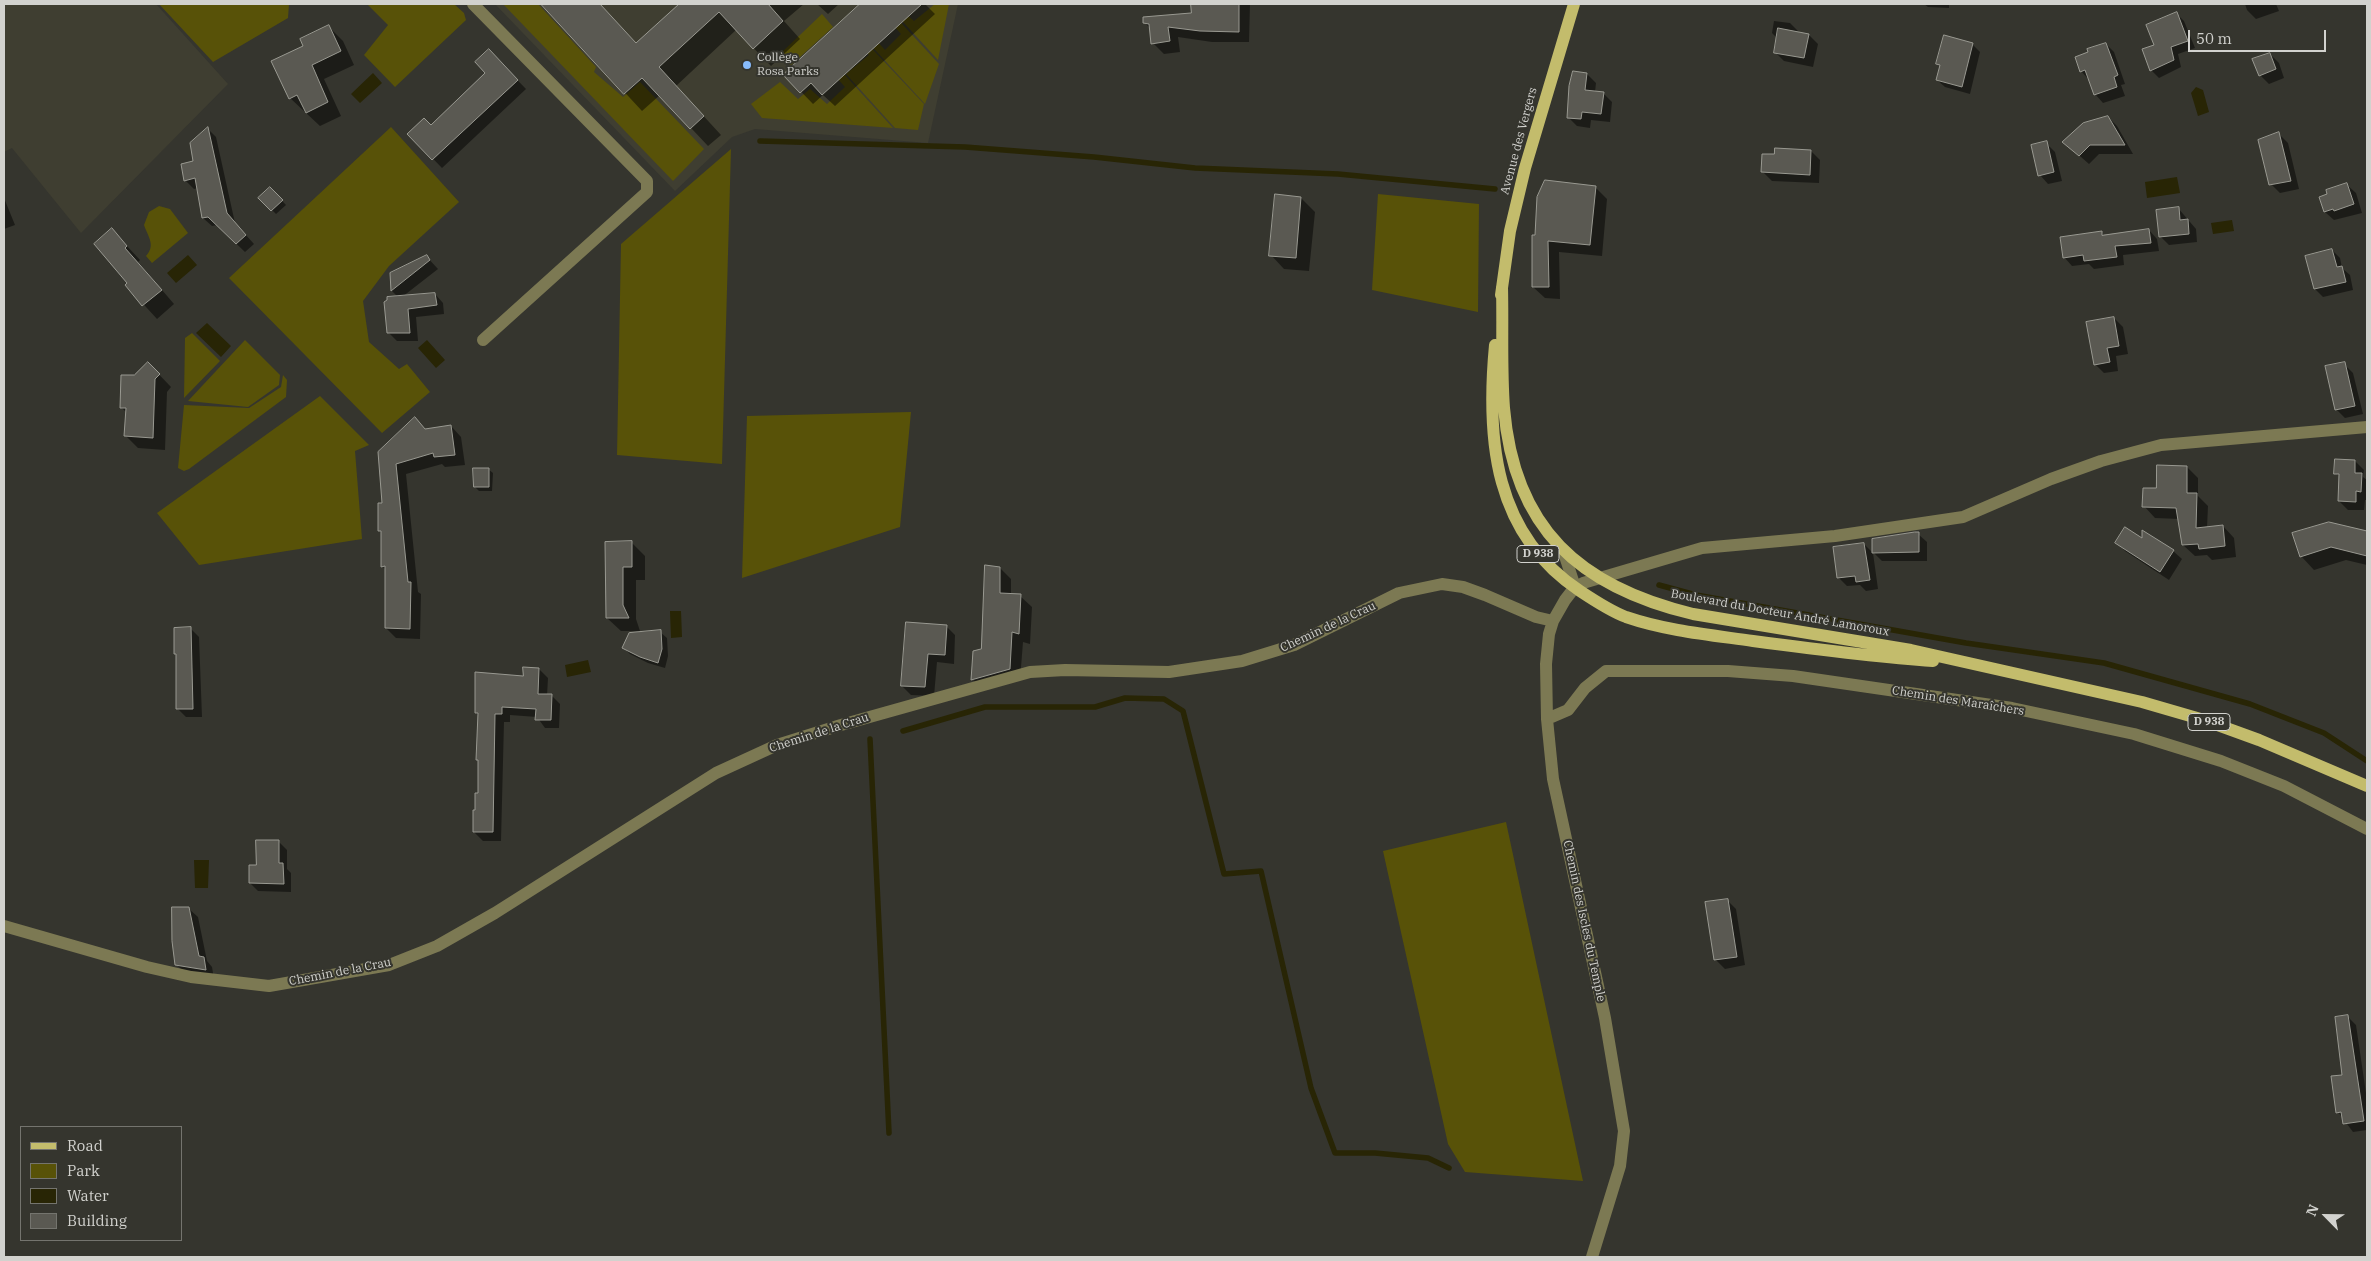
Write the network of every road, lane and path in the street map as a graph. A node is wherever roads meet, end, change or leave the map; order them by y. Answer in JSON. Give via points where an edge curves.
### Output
{"nodes":[{"id":1,"x":473,"y":4,"type":"edge"},
{"id":2,"x":1574,"y":4,"type":"edge"},
{"id":3,"x":1502,"y":287,"type":"junction"},
{"id":4,"x":483,"y":340,"type":"dead end"},
{"id":5,"x":2367,"y":427,"type":"edge"},
{"id":6,"x":1563,"y":550,"type":"junction"},
{"id":7,"x":1598,"y":578,"type":"junction"},
{"id":8,"x":1575,"y":587,"type":"junction"},
{"id":9,"x":1553,"y":621,"type":"junction"},
{"id":10,"x":1971,"y":664,"type":"junction"},
{"id":11,"x":1547,"y":719,"type":"junction"},
{"id":12,"x":2367,"y":786,"type":"edge"},
{"id":13,"x":2367,"y":829,"type":"edge"},
{"id":14,"x":4,"y":926,"type":"edge"},
{"id":15,"x":1592,"y":1257,"type":"edge"}],
"edges":[{"from":1,"to":4,"type":"street","via":[[647,182],[647,192],[639,201]]},
{"from":2,"to":3,"type":"main road","name":"Avenue des Vergers","number":"D 938","via":[[1525,168],[1510,231]]},
{"from":3,"to":6,"type":"main road","name":"Boulevard du Docteur André Lamoroux","number":"D 938","via":[[1504,410],[1513,464],[1531,508]]},
{"from":3,"to":8,"type":"main road","name":"Boulevard du Docteur André Lamoroux","number":"D 938","via":[[1493,365],[1492,410],[1497,464],[1516,522],[1551,570]]},
{"from":5,"to":7,"type":"street","via":[[2161,445],[2051,479],[1963,517],[1835,536],[1702,548]]},
{"from":6,"to":7,"type":"main road","name":"Boulevard du Docteur André Lamoroux","number":"D 938"},
{"from":6,"to":8,"type":"street"},
{"from":7,"to":8,"type":"street"},
{"from":7,"to":10,"type":"main road","name":"Boulevard du Docteur André Lamoroux","number":"D 938","via":[[1662,606],[1732,621],[1911,650]]},
{"from":8,"to":9,"type":"street","name":"Chemin des Iscles du Temple"},
{"from":8,"to":10,"type":"main road","name":"Boulevard du Docteur André Lamoroux","number":"D 938","via":[[1606,608],[1626,616],[1705,634],[1793,647]]},
{"from":9,"to":11,"type":"street","name":"Chemin des Iscles du Temple","via":[[1546,648]]},
{"from":9,"to":14,"type":"street","name":"Chemin de la Crau","via":[[1463,587],[1442,584],[1399,593],[1294,646],[1242,661],[1169,672],[1030,672],[841,725],[777,745],[716,773],[487,917],[437,946],[389,965],[269,986],[192,977],[147,967]]},
{"from":10,"to":12,"type":"main road","name":"Boulevard du Docteur André Lamoroux","number":"D 938","via":[[2142,702],[2204,720],[2320,764]]},
{"from":11,"to":13,"type":"street","name":"Chemin des Maraîchers","via":[[1568,710],[1585,688],[1606,672],[1728,671],[1793,676],[2012,708],[2134,734],[2230,764],[2284,786]]},
{"from":11,"to":15,"type":"street","name":"Chemin des Iscles du Temple","via":[[1554,779],[1605,1018],[1624,1131],[1620,1166]]}]}
